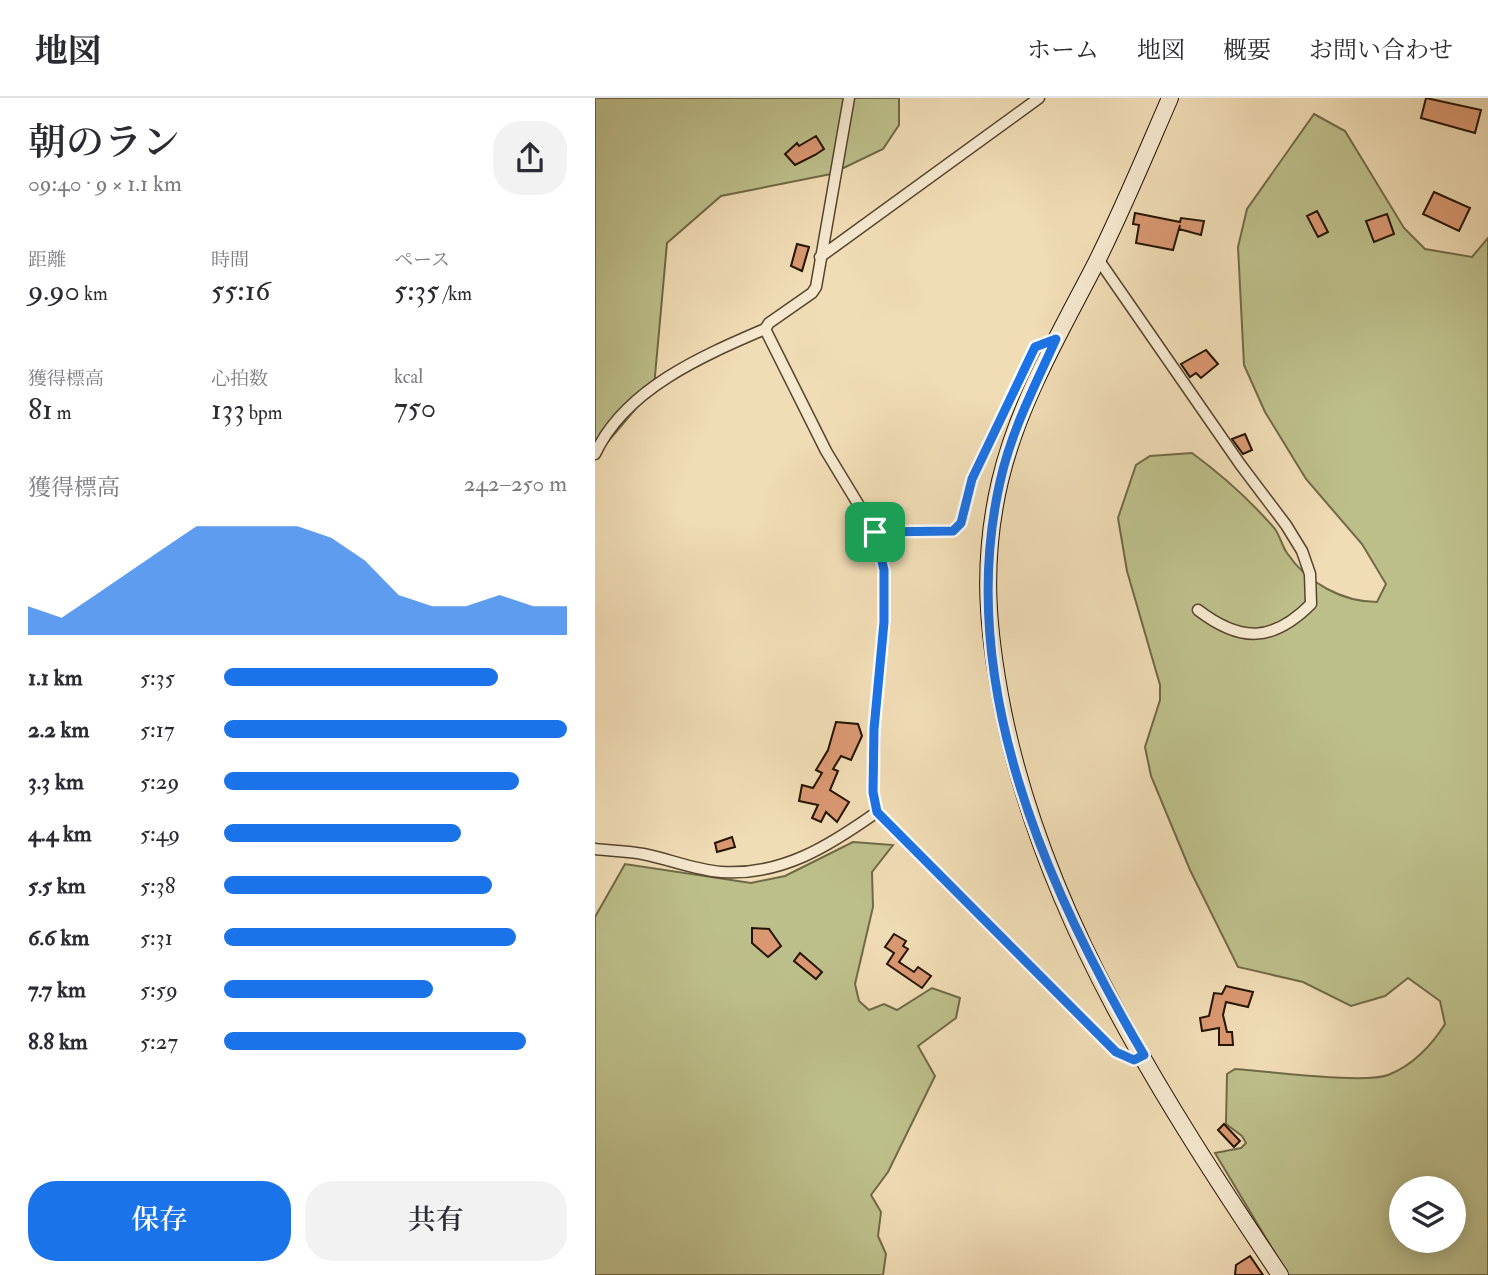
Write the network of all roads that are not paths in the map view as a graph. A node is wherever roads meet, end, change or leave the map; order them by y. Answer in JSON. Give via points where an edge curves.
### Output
{"nodes":[{"id":1,"x":849,"y":98,"type":"edge"},
{"id":2,"x":1039,"y":98,"type":"edge"},
{"id":3,"x":1170,"y":98,"type":"edge"},
{"id":4,"x":820,"y":257,"type":"junction"},
{"id":5,"x":1098,"y":259,"type":"junction"},
{"id":6,"x":765,"y":330,"type":"junction"},
{"id":7,"x":1056,"y":339,"type":"junction"},
{"id":8,"x":595,"y":454,"type":"edge"},
{"id":9,"x":875,"y":532,"type":"junction"},
{"id":10,"x":1198,"y":610,"type":"dead end"},
{"id":11,"x":877,"y":812,"type":"junction"},
{"id":12,"x":595,"y":849,"type":"edge"},
{"id":13,"x":1144,"y":1055,"type":"junction"},
{"id":14,"x":1280,"y":1275,"type":"edge"}],
"edges":[{"from":1,"to":4,"type":"street"},
{"from":2,"to":4,"type":"street"},
{"from":3,"to":5,"type":"street"},
{"from":4,"to":6,"type":"street","via":[[812,293]]},
{"from":5,"to":7,"type":"street"},
{"from":5,"to":10,"type":"street","via":[[1286,525],[1310,574],[1311,604],[1272,633],[1249,635]]},
{"from":6,"to":8,"type":"street","via":[[716,350],[630,405]]},
{"from":6,"to":9,"type":"street","via":[[826,451]]},
{"from":7,"to":9,"type":"street","via":[[1035,347],[972,479],[961,523],[953,531]]},
{"from":7,"to":13,"type":"street","via":[[1016,425],[1000,481],[986,581],[989,632],[1010,742],[1034,830],[1094,970]]},
{"from":9,"to":11,"type":"street","via":[[884,570],[874,729]]},
{"from":11,"to":12,"type":"street","via":[[834,842],[787,864],[759,871],[719,872]]},
{"from":11,"to":13,"type":"street","via":[[1116,1052],[1134,1060]]},
{"from":13,"to":14,"type":"street","via":[[1195,1147]]}]}
